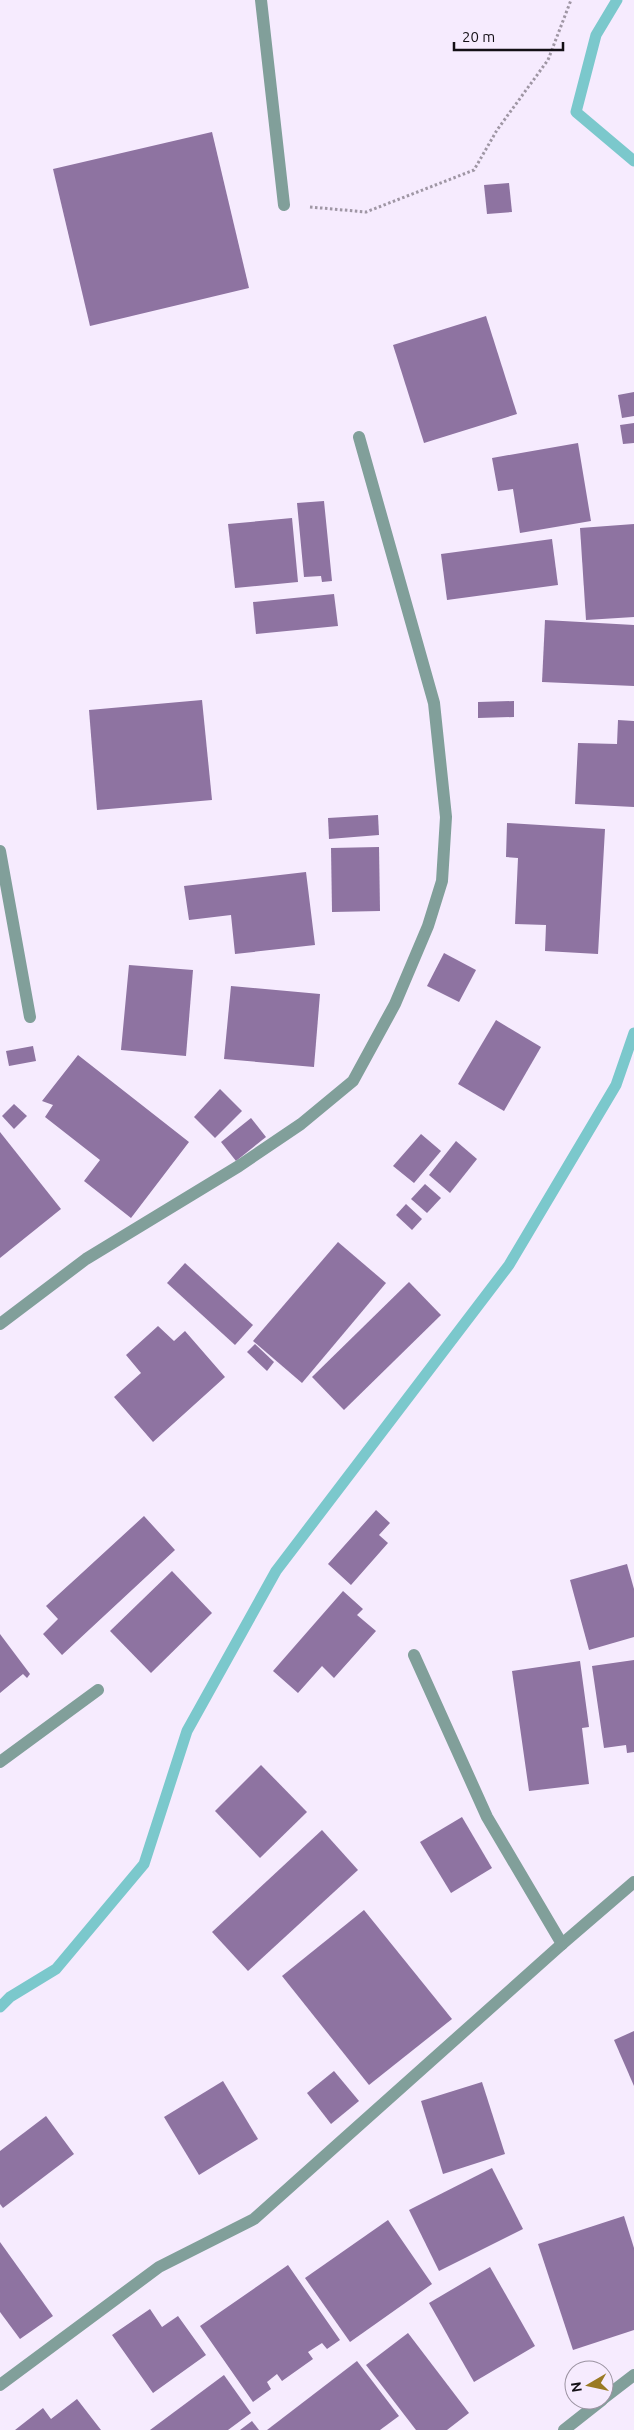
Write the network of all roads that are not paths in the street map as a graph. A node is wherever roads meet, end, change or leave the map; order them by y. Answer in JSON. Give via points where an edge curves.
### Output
{"nodes":[{"id":1,"x":261,"y":0,"type":"edge"},
{"id":2,"x":284,"y":205,"type":"road end"},
{"id":3,"x":359,"y":437,"type":"dead end"},
{"id":4,"x":0,"y":851,"type":"edge"},
{"id":5,"x":30,"y":1017,"type":"dead end"},
{"id":6,"x":0,"y":1324,"type":"edge"},
{"id":7,"x":414,"y":1655,"type":"dead end"},
{"id":8,"x":98,"y":1690,"type":"dead end"},
{"id":9,"x":0,"y":1762,"type":"edge"},
{"id":10,"x":634,"y":1882,"type":"edge"},
{"id":11,"x":562,"y":1944,"type":"junction"},
{"id":12,"x":634,"y":2375,"type":"edge"},
{"id":13,"x":0,"y":2384,"type":"edge"},
{"id":14,"x":614,"y":2390,"type":"edge"},
{"id":15,"x":589,"y":2410,"type":"edge"},
{"id":16,"x":564,"y":2430,"type":"edge"}],
"edges":[{"from":1,"to":2,"type":"street"},
{"from":3,"to":6,"type":"street","via":[[434,703],[446,817],[442,881],[428,926],[395,1004],[353,1081],[301,1124],[239,1166],[86,1259]]},
{"from":4,"to":5,"type":"street"},
{"from":7,"to":11,"type":"street","via":[[487,1818]]},
{"from":8,"to":9,"type":"street"},
{"from":10,"to":11,"type":"street"},
{"from":11,"to":13,"type":"street","via":[[254,2219],[159,2267]]},
{"from":12,"to":14,"type":"street"},
{"from":15,"to":16,"type":"street"}]}
